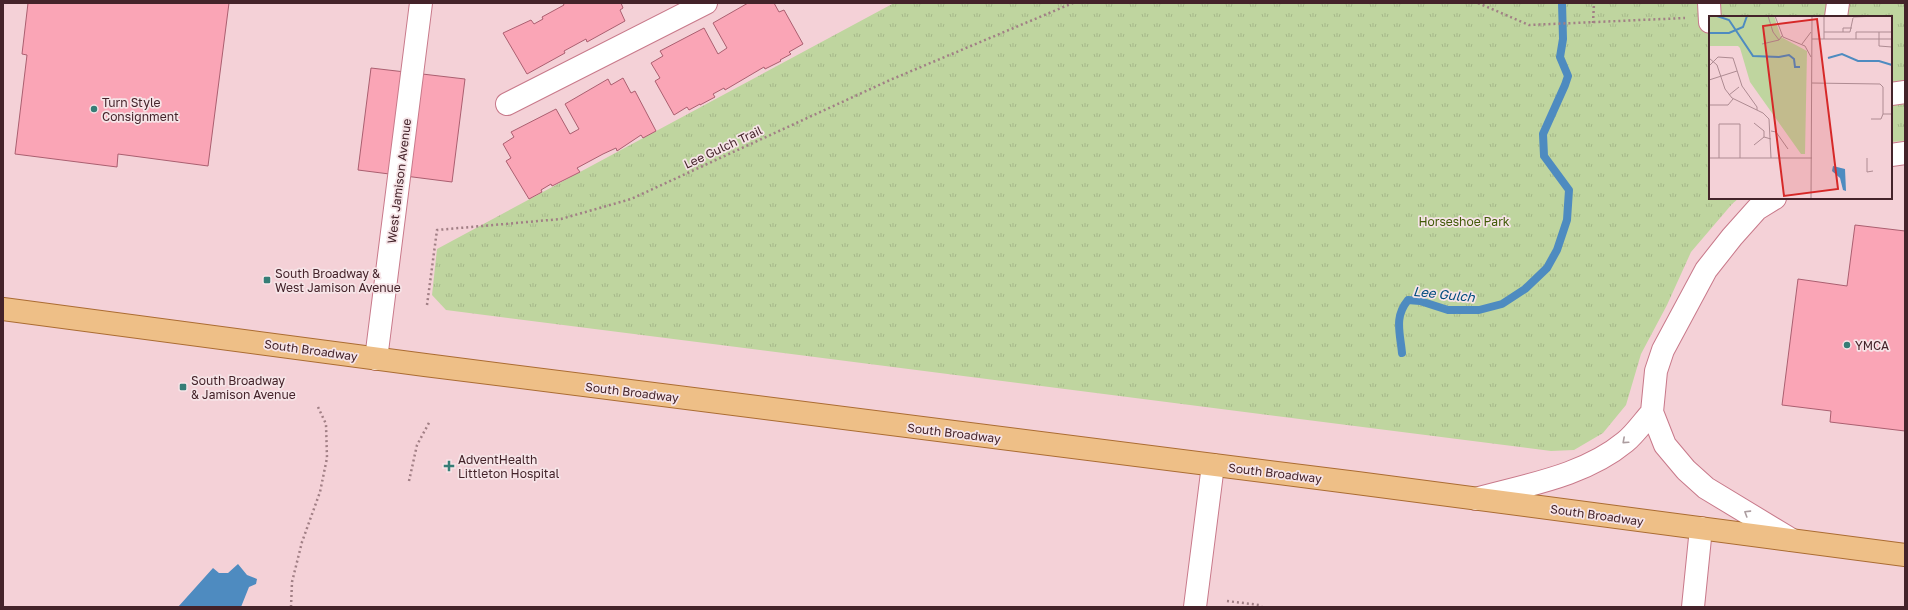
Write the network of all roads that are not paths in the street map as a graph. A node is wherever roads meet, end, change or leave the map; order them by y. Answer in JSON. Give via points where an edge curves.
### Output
{"nodes":[{"id":1,"x":421,"y":3,"type":"edge"},
{"id":2,"x":706,"y":3,"type":"edge"},
{"id":3,"x":1709,"y":3,"type":"edge"},
{"id":4,"x":1838,"y":3,"type":"edge"},
{"id":5,"x":1710,"y":16,"type":"edge"},
{"id":6,"x":1836,"y":16,"type":"edge"},
{"id":7,"x":1905,"y":92,"type":"edge"},
{"id":8,"x":1892,"y":94,"type":"edge"},
{"id":9,"x":507,"y":104,"type":"dead end"},
{"id":10,"x":1905,"y":153,"type":"edge"},
{"id":11,"x":1892,"y":155,"type":"edge"},
{"id":12,"x":1770,"y":199,"type":"edge"},
{"id":13,"x":3,"y":308,"type":"edge"},
{"id":14,"x":376,"y":359,"type":"junction"},
{"id":15,"x":1652,"y":412,"type":"junction"},
{"id":16,"x":1213,"y":465,"type":"junction"},
{"id":17,"x":1476,"y":499,"type":"junction"},
{"id":18,"x":1701,"y":528,"type":"junction"},
{"id":19,"x":1792,"y":540,"type":"junction"},
{"id":20,"x":1905,"y":555,"type":"edge"},
{"id":21,"x":1195,"y":607,"type":"edge"},
{"id":22,"x":1693,"y":607,"type":"edge"}],
"edges":[{"from":1,"to":14,"type":"street","name":"West Jamison Avenue"},
{"from":2,"to":9,"type":"street"},
{"from":3,"to":5,"type":"street"},
{"from":4,"to":6,"type":"street"},
{"from":7,"to":8,"type":"street"},
{"from":10,"to":11,"type":"street"},
{"from":12,"to":15,"type":"street","via":[[1757,209],[1706,270],[1684,309],[1663,350],[1656,371]]},
{"from":13,"to":14,"type":"main road","name":"South Broadway"},
{"from":14,"to":16,"type":"main road","name":"South Broadway"},
{"from":15,"to":17,"type":"street","one_way":true,"via":[[1626,442],[1597,462]]},
{"from":19,"to":15,"type":"street","one_way":true,"via":[[1706,488],[1686,470],[1665,445]]},
{"from":16,"to":17,"type":"main road","name":"South Broadway"},
{"from":16,"to":21,"type":"street"},
{"from":17,"to":18,"type":"main road","name":"South Broadway"},
{"from":18,"to":19,"type":"main road","name":"South Broadway"},
{"from":18,"to":22,"type":"street"},
{"from":19,"to":20,"type":"main road","name":"South Broadway"}]}
